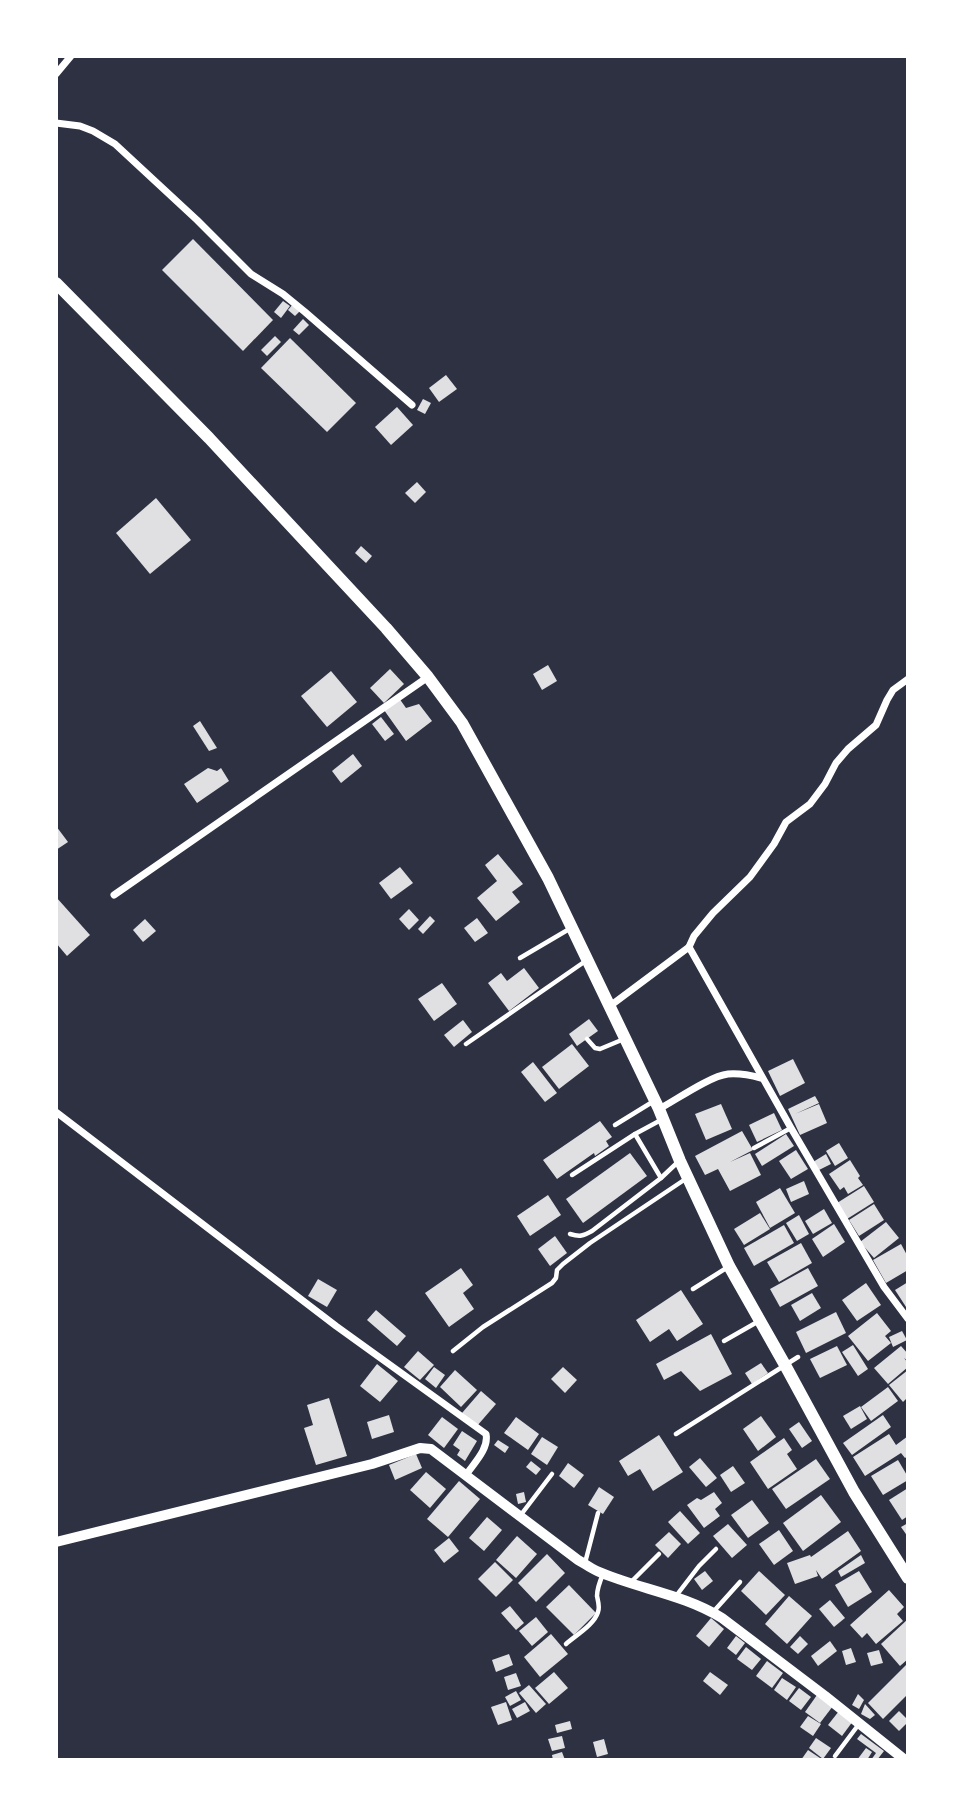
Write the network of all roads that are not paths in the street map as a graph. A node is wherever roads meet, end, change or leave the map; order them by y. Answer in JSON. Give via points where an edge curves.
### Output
{"nodes":[{"id":1,"x":71,"y":56,"type":"edge"},
{"id":2,"x":56,"y":74,"type":"edge"},
{"id":3,"x":56,"y":123,"type":"edge"},
{"id":4,"x":56,"y":283,"type":"edge"},
{"id":5,"x":412,"y":405,"type":"dead end"},
{"id":6,"x":428,"y":677,"type":"junction"},
{"id":7,"x":908,"y":679,"type":"edge"},
{"id":8,"x":114,"y":895,"type":"dead end"},
{"id":9,"x":572,"y":928,"type":"junction"},
{"id":10,"x":689,"y":947,"type":"junction"},
{"id":11,"x":520,"y":958,"type":"dead end"},
{"id":12,"x":588,"y":960,"type":"junction"},
{"id":13,"x":610,"y":1006,"type":"junction"},
{"id":14,"x":625,"y":1038,"type":"junction"},
{"id":15,"x":587,"y":1039,"type":"dead end"},
{"id":16,"x":466,"y":1044,"type":"dead end"},
{"id":17,"x":761,"y":1078,"type":"junction"},
{"id":18,"x":659,"y":1110,"type":"junction"},
{"id":19,"x":56,"y":1112,"type":"edge"},
{"id":20,"x":615,"y":1125,"type":"dead end"},
{"id":21,"x":791,"y":1128,"type":"junction"},
{"id":22,"x":635,"y":1134,"type":"junction"},
{"id":23,"x":754,"y":1148,"type":"dead end"},
{"id":24,"x":680,"y":1161,"type":"junction"},
{"id":25,"x":572,"y":1175,"type":"dead end"},
{"id":26,"x":661,"y":1178,"type":"junction"},
{"id":27,"x":688,"y":1178,"type":"junction"},
{"id":28,"x":570,"y":1234,"type":"dead end"},
{"id":29,"x":729,"y":1266,"type":"junction"},
{"id":30,"x":693,"y":1289,"type":"dead end"},
{"id":31,"x":908,"y":1319,"type":"edge"},
{"id":32,"x":759,"y":1320,"type":"junction"},
{"id":33,"x":724,"y":1341,"type":"dead end"},
{"id":34,"x":453,"y":1351,"type":"dead end"},
{"id":35,"x":798,"y":1357,"type":"dead end"},
{"id":36,"x":785,"y":1365,"type":"junction"},
{"id":37,"x":676,"y":1434,"type":"dead end"},
{"id":38,"x":552,"y":1474,"type":"dead end"},
{"id":39,"x":466,"y":1475,"type":"junction"},
{"id":40,"x":598,"y":1513,"type":"dead end"},
{"id":41,"x":520,"y":1517,"type":"junction"},
{"id":42,"x":56,"y":1542,"type":"edge"},
{"id":43,"x":716,"y":1549,"type":"dead end"},
{"id":44,"x":659,"y":1553,"type":"dead end"},
{"id":45,"x":584,"y":1563,"type":"junction"},
{"id":46,"x":604,"y":1573,"type":"junction"},
{"id":47,"x":908,"y":1578,"type":"edge"},
{"id":48,"x":740,"y":1582,"type":"dead end"},
{"id":49,"x":631,"y":1583,"type":"junction"},
{"id":50,"x":676,"y":1597,"type":"junction"},
{"id":51,"x":713,"y":1612,"type":"junction"},
{"id":52,"x":566,"y":1644,"type":"dead end"},
{"id":53,"x":860,"y":1724,"type":"junction"},
{"id":54,"x":835,"y":1756,"type":"dead end"},
{"id":55,"x":905,"y":1760,"type":"edge"}],
"edges":[{"from":1,"to":2,"type":"street"},
{"from":3,"to":5,"type":"street","via":[[80,126],[115,144],[251,274],[283,294]]},
{"from":4,"to":6,"type":"main road","via":[[209,438]]},
{"from":6,"to":8,"type":"street"},
{"from":6,"to":9,"type":"main road","via":[[462,723]]},
{"from":7,"to":10,"type":"street","via":[[893,690],[876,725],[842,756],[810,804],[786,822],[750,877],[713,913]]},
{"from":9,"to":11,"type":"lane"},
{"from":9,"to":12,"type":"main road"},
{"from":10,"to":13,"type":"street"},
{"from":10,"to":17,"type":"street"},
{"from":12,"to":13,"type":"main road"},
{"from":12,"to":16,"type":"lane"},
{"from":13,"to":14,"type":"main road"},
{"from":14,"to":15,"type":"lane","via":[[600,1049]]},
{"from":14,"to":18,"type":"main road"},
{"from":17,"to":18,"type":"street","via":[[726,1074]]},
{"from":17,"to":21,"type":"street"},
{"from":18,"to":20,"type":"lane"},
{"from":18,"to":22,"type":"lane"},
{"from":18,"to":24,"type":"main road"},
{"from":19,"to":39,"type":"street","via":[[485,1434],[485,1448]]},
{"from":21,"to":23,"type":"lane"},
{"from":21,"to":31,"type":"street","via":[[884,1287]]},
{"from":22,"to":25,"type":"lane"},
{"from":22,"to":26,"type":"lane"},
{"from":24,"to":26,"type":"lane"},
{"from":24,"to":27,"type":"main road"},
{"from":26,"to":28,"type":"lane","via":[[592,1231],[583,1236]]},
{"from":27,"to":29,"type":"main road"},
{"from":27,"to":34,"type":"lane","via":[[590,1243],[557,1270],[552,1283]]},
{"from":29,"to":30,"type":"lane"},
{"from":29,"to":32,"type":"main road"},
{"from":32,"to":33,"type":"lane"},
{"from":32,"to":36,"type":"main road"},
{"from":35,"to":36,"type":"lane"},
{"from":36,"to":37,"type":"lane"},
{"from":36,"to":47,"type":"main road","via":[[854,1492]]},
{"from":38,"to":41,"type":"lane"},
{"from":39,"to":41,"type":"street"},
{"from":39,"to":42,"type":"street","via":[[431,1449],[420,1448]]},
{"from":40,"to":45,"type":"lane"},
{"from":41,"to":45,"type":"street"},
{"from":43,"to":50,"type":"lane"},
{"from":44,"to":49,"type":"lane"},
{"from":45,"to":46,"type":"street"},
{"from":46,"to":49,"type":"street"},
{"from":46,"to":52,"type":"lane","via":[[598,1587],[600,1609]]},
{"from":48,"to":51,"type":"lane"},
{"from":49,"to":50,"type":"street"},
{"from":50,"to":51,"type":"street"},
{"from":51,"to":53,"type":"street"},
{"from":53,"to":54,"type":"lane"},
{"from":53,"to":55,"type":"street"}]}
